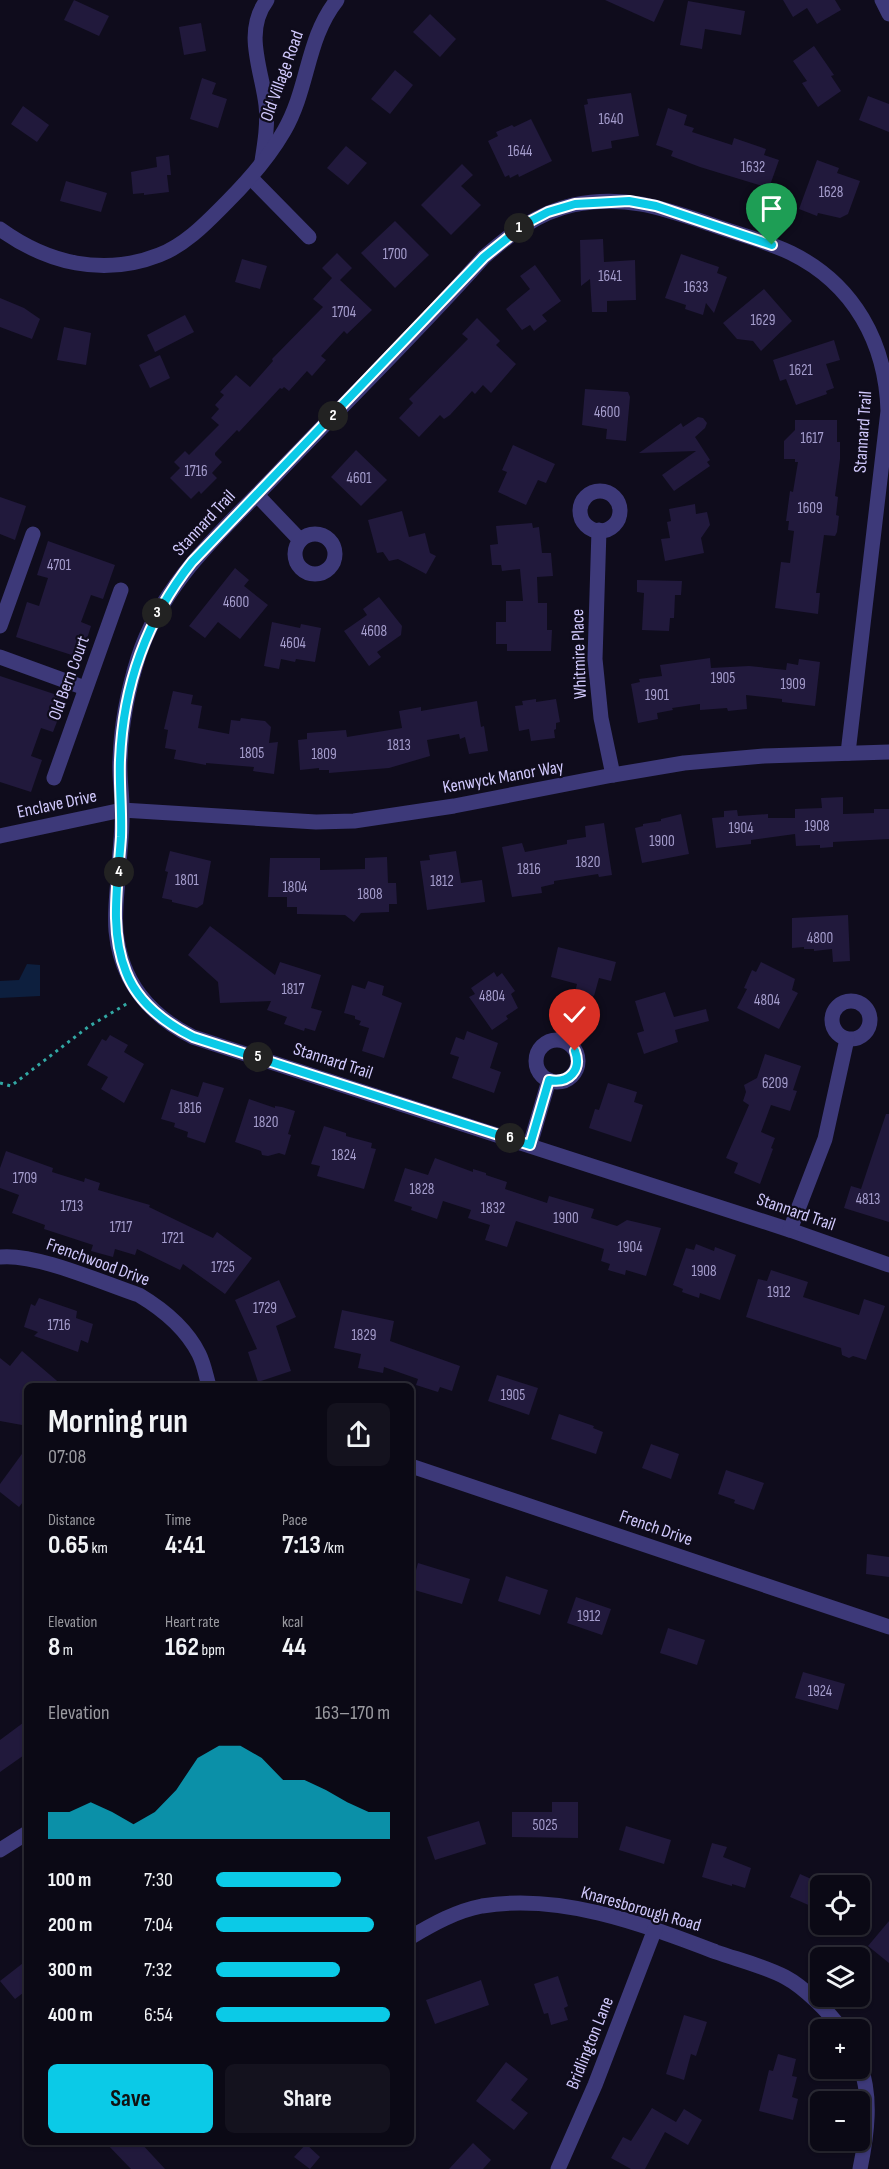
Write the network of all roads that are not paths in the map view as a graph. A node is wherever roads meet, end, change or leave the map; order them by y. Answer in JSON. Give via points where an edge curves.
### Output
{"nodes":[{"id":1,"x":337,"y":0,"type":"edge"},
{"id":2,"x":882,"y":0,"type":"edge"},
{"id":3,"x":260,"y":2,"type":"edge"},
{"id":4,"x":889,"y":14,"type":"edge"},
{"id":5,"x":262,"y":164,"type":"junction"},
{"id":6,"x":251,"y":178,"type":"junction"},
{"id":7,"x":0,"y":229,"type":"edge"},
{"id":8,"x":309,"y":237,"type":"dead end"},
{"id":9,"x":257,"y":495,"type":"junction"},
{"id":10,"x":599,"y":530,"type":"dead end"},
{"id":11,"x":33,"y":534,"type":"dead end"},
{"id":12,"x":300,"y":540,"type":"dead end"},
{"id":13,"x":121,"y":590,"type":"dead end"},
{"id":14,"x":0,"y":626,"type":"edge"},
{"id":15,"x":0,"y":657,"type":"edge"},
{"id":16,"x":85,"y":688,"type":"junction"},
{"id":17,"x":889,"y":752,"type":"edge"},
{"id":18,"x":848,"y":753,"type":"junction"},
{"id":19,"x":613,"y":775,"type":"junction"},
{"id":20,"x":54,"y":778,"type":"dead end"},
{"id":21,"x":122,"y":810,"type":"junction"},
{"id":22,"x":0,"y":836,"type":"edge"},
{"id":23,"x":848,"y":1039,"type":"dead end"},
{"id":24,"x":549,"y":1080,"type":"dead end"},
{"id":25,"x":530,"y":1145,"type":"junction"},
{"id":26,"x":790,"y":1230,"type":"junction"},
{"id":27,"x":0,"y":1257,"type":"edge"},
{"id":28,"x":889,"y":1265,"type":"edge"},
{"id":29,"x":208,"y":1383,"type":"edge"},
{"id":30,"x":414,"y":1467,"type":"edge"},
{"id":31,"x":889,"y":1627,"type":"edge"},
{"id":32,"x":24,"y":1835,"type":"edge"},
{"id":33,"x":0,"y":1850,"type":"edge"},
{"id":34,"x":655,"y":1929,"type":"junction"},
{"id":35,"x":414,"y":1935,"type":"edge"},
{"id":36,"x":834,"y":2019,"type":"edge"},
{"id":37,"x":865,"y":2079,"type":"edge"},
{"id":38,"x":558,"y":2169,"type":"edge"},
{"id":39,"x":860,"y":2169,"type":"edge"}],
"edges":[{"from":1,"to":5,"type":"street","name":"Old Village Road","via":[[315,39],[298,101],[285,130]]},
{"from":2,"to":4,"type":"street"},
{"from":3,"to":5,"type":"street","name":"Old Village Road","via":[[255,40],[266,104]]},
{"from":5,"to":6,"type":"street","name":"Old Village Road"},
{"from":6,"to":7,"type":"street","name":"Old Village Road","via":[[185,240],[161,255],[135,262],[77,265],[21,243]]},
{"from":6,"to":8,"type":"street"},
{"from":9,"to":12,"type":"street"},
{"from":9,"to":18,"type":"street","name":"Stannard Trail","via":[[484,257],[525,224],[548,212],[575,204],[629,201],[656,206],[784,250],[833,280],[857,309],[877,347],[887,389],[888,411]]},
{"from":9,"to":21,"type":"street","name":"Stannard Trail","via":[[192,562],[172,587],[148,630],[123,723]]},
{"from":10,"to":19,"type":"street","name":"Whitmire Place","via":[[595,659]]},
{"from":11,"to":14,"type":"street"},
{"from":13,"to":16,"type":"street","name":"Old Bern Court"},
{"from":15,"to":16,"type":"street"},
{"from":16,"to":20,"type":"street","name":"Old Bern Court"},
{"from":17,"to":18,"type":"street","name":"Kenwyck Manor Way"},
{"from":18,"to":19,"type":"street","name":"Kenwyck Manor Way","via":[[742,758]]},
{"from":19,"to":21,"type":"street","name":"Kenwyck Manor Way","via":[[354,821]]},
{"from":21,"to":22,"type":"street","name":"Enclave Drive"},
{"from":21,"to":25,"type":"street","name":"Stannard Trail","via":[[116,929],[119,953],[126,974],[156,1014],[193,1037]]},
{"from":23,"to":26,"type":"street","via":[[825,1138]]},
{"from":24,"to":25,"type":"street"},
{"from":25,"to":26,"type":"street","name":"Stannard Trail"},
{"from":26,"to":28,"type":"street","name":"Stannard Trail"},
{"from":27,"to":29,"type":"street","name":"Frenchwood Drive","via":[[33,1259],[139,1295],[175,1321],[187,1336],[200,1355]]},
{"from":30,"to":31,"type":"street","name":"French Drive"},
{"from":32,"to":33,"type":"street"},
{"from":34,"to":35,"type":"street","name":"Knaresborough Road","via":[[592,1910],[531,1903],[481,1906],[439,1920]]},
{"from":34,"to":36,"type":"street","name":"Knaresborough Road","via":[[786,1978]]},
{"from":34,"to":38,"type":"street","name":"Bridlington Lane"},
{"from":37,"to":39,"type":"street","via":[[867,2120]]}]}
